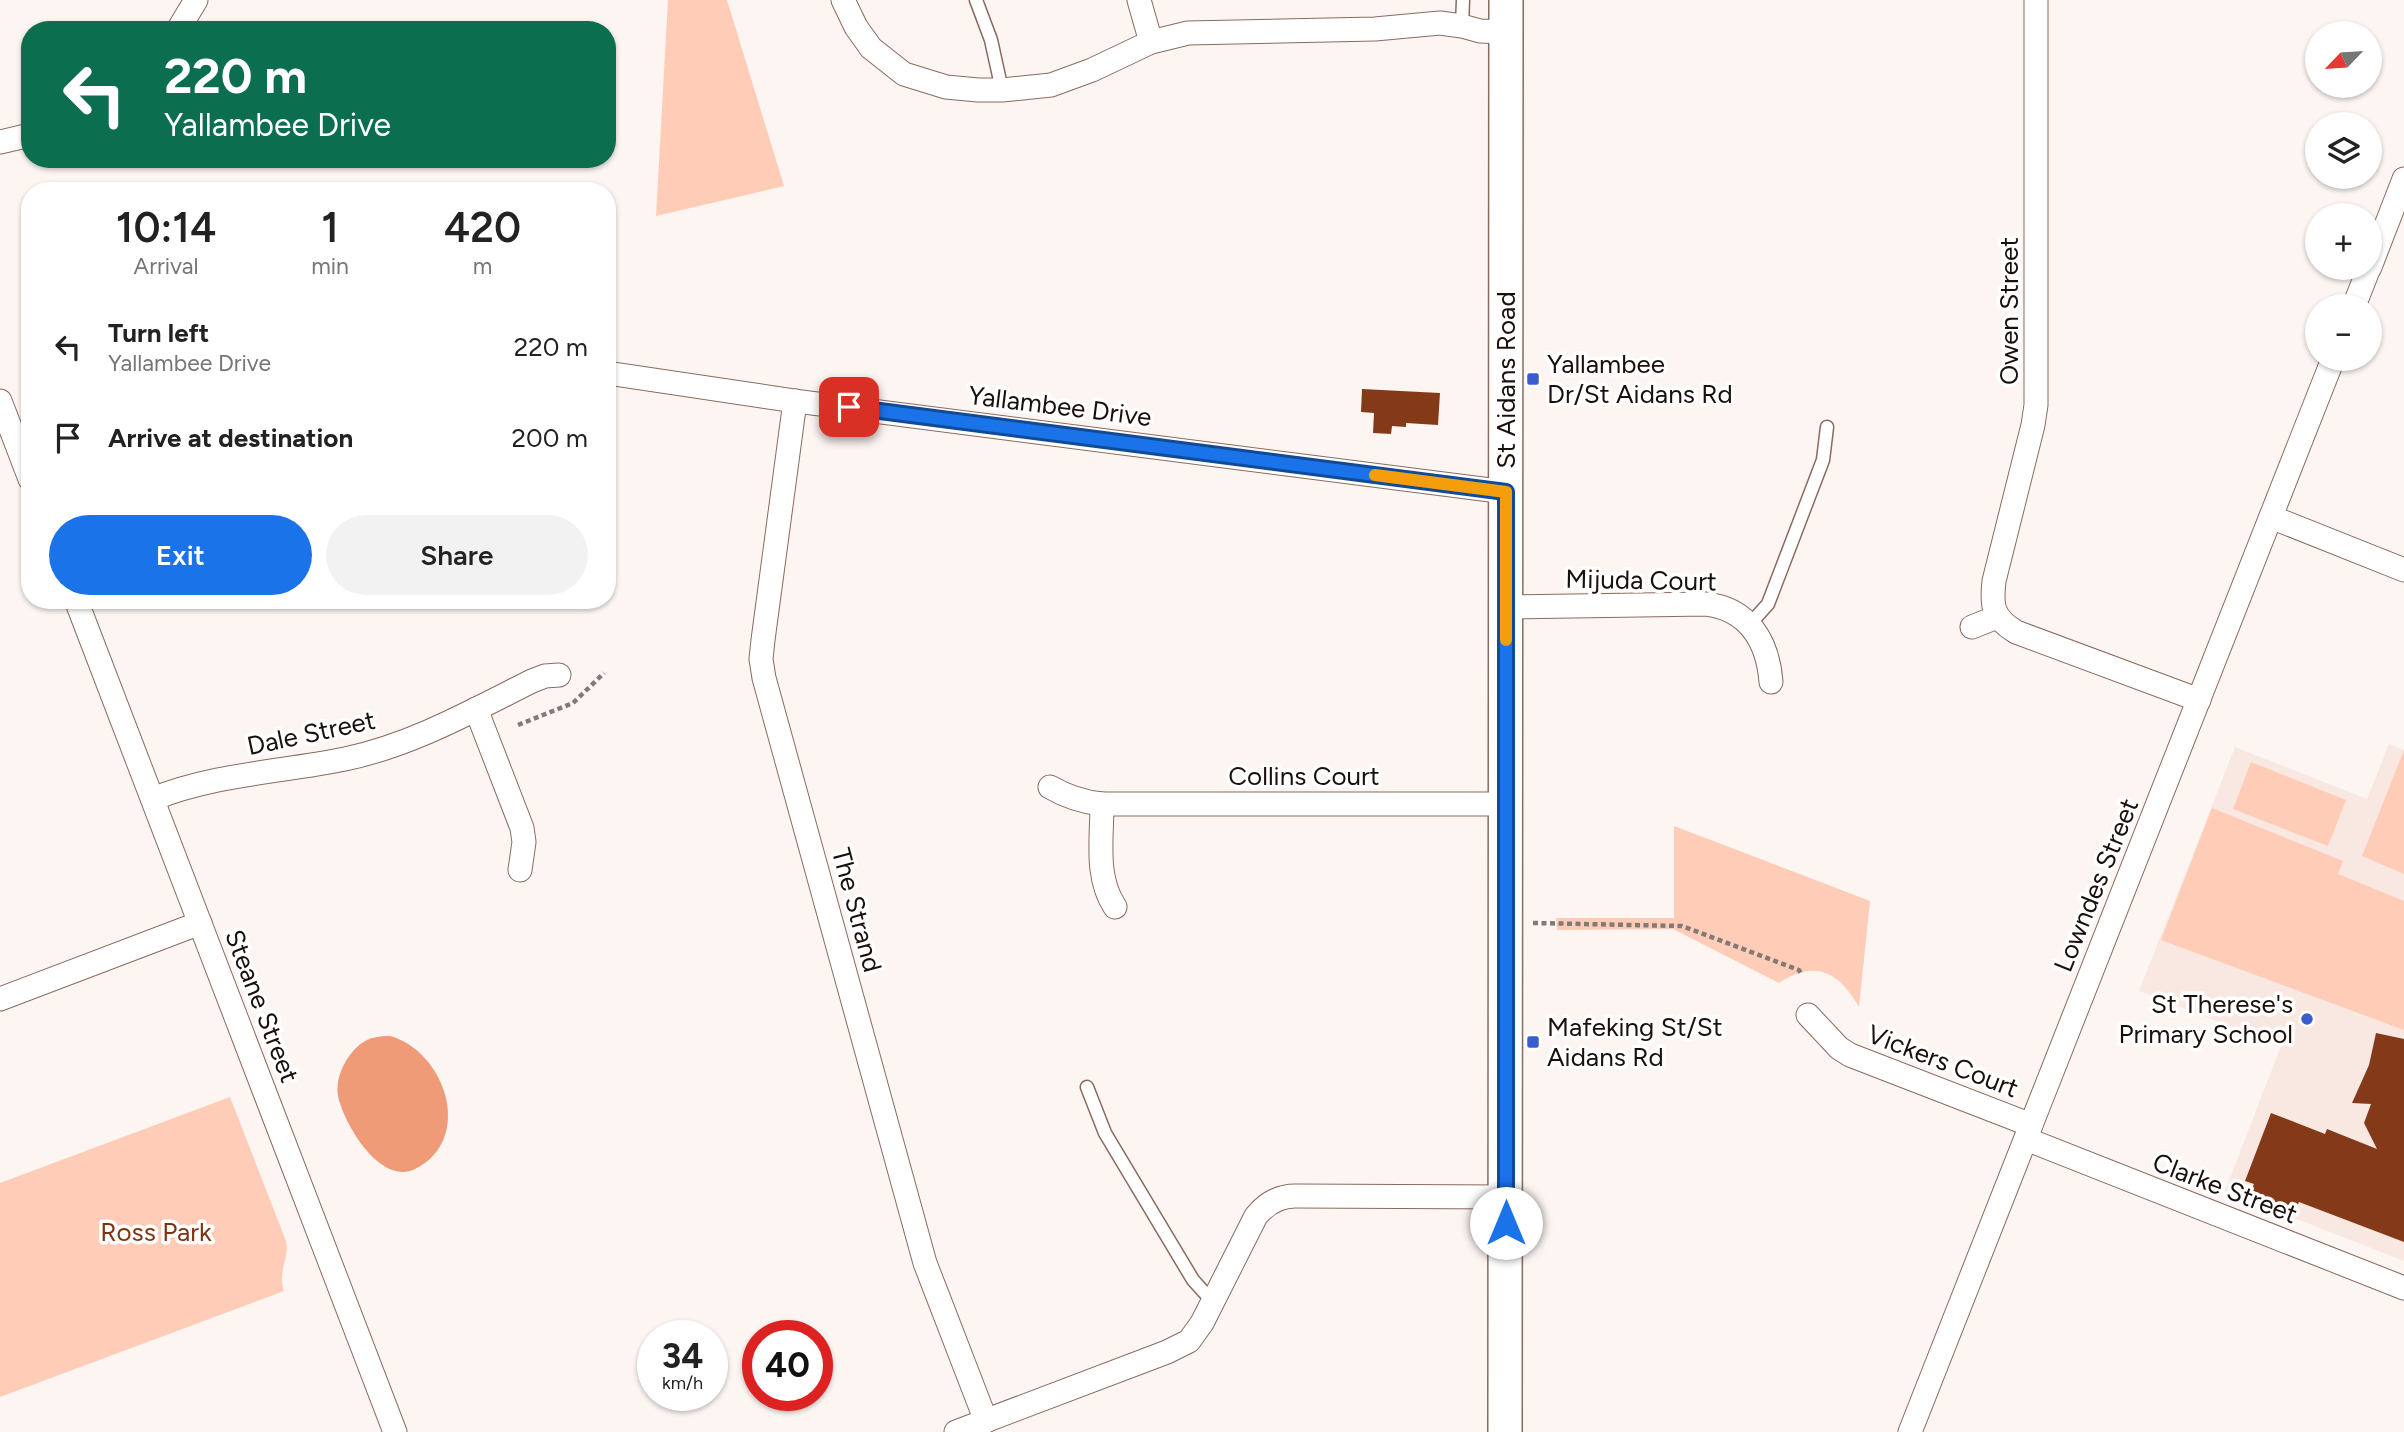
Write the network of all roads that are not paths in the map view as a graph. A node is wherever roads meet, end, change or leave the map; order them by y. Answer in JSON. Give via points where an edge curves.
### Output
{"nodes":[{"id":1,"x":197,"y":0,"type":"edge"},
{"id":2,"x":843,"y":0,"type":"edge"},
{"id":3,"x":976,"y":0,"type":"edge"},
{"id":4,"x":1139,"y":0,"type":"edge"},
{"id":5,"x":1463,"y":0,"type":"edge"},
{"id":6,"x":2036,"y":0,"type":"edge"},
{"id":7,"x":1506,"y":16,"type":"edge"},
{"id":8,"x":184,"y":21,"type":"edge"},
{"id":9,"x":1462,"y":26,"type":"junction"},
{"id":10,"x":1151,"y":42,"type":"junction"},
{"id":11,"x":1002,"y":90,"type":"junction"},
{"id":12,"x":21,"y":137,"type":"edge"},
{"id":13,"x":0,"y":142,"type":"edge"},
{"id":14,"x":2404,"y":179,"type":"edge"},
{"id":15,"x":2399,"y":207,"type":"edge"},
{"id":16,"x":2382,"y":241,"type":"edge"},
{"id":17,"x":2328,"y":371,"type":"edge"},
{"id":18,"x":616,"y":374,"type":"edge"},
{"id":19,"x":0,"y":401,"type":"edge"},
{"id":20,"x":795,"y":401,"type":"junction"},
{"id":21,"x":1827,"y":427,"type":"dead end"},
{"id":22,"x":21,"y":456,"type":"edge"},
{"id":23,"x":1506,"y":492,"type":"junction"},
{"id":24,"x":2271,"y":517,"type":"junction"},
{"id":25,"x":2404,"y":570,"type":"edge"},
{"id":26,"x":1506,"y":607,"type":"junction"},
{"id":27,"x":79,"y":609,"type":"edge"},
{"id":28,"x":1997,"y":617,"type":"junction"},
{"id":29,"x":1750,"y":624,"type":"junction"},
{"id":30,"x":1972,"y":627,"type":"dead end"},
{"id":31,"x":559,"y":675,"type":"dead end"},
{"id":32,"x":1771,"y":682,"type":"dead end"},
{"id":33,"x":2199,"y":700,"type":"junction"},
{"id":34,"x":476,"y":709,"type":"junction"},
{"id":35,"x":1050,"y":788,"type":"dead end"},
{"id":36,"x":153,"y":799,"type":"junction"},
{"id":37,"x":1101,"y":804,"type":"junction"},
{"id":38,"x":1506,"y":804,"type":"junction"},
{"id":39,"x":520,"y":870,"type":"dead end"},
{"id":40,"x":1115,"y":907,"type":"dead end"},
{"id":41,"x":200,"y":923,"type":"junction"},
{"id":42,"x":0,"y":999,"type":"edge"},
{"id":43,"x":1808,"y":1015,"type":"dead end"},
{"id":44,"x":1087,"y":1087,"type":"dead end"},
{"id":45,"x":2029,"y":1132,"type":"junction"},
{"id":46,"x":1506,"y":1198,"type":"junction"},
{"id":47,"x":2404,"y":1288,"type":"edge"},
{"id":48,"x":1213,"y":1302,"type":"junction"},
{"id":49,"x":986,"y":1421,"type":"junction"},
{"id":50,"x":395,"y":1432,"type":"edge"},
{"id":51,"x":956,"y":1432,"type":"edge"},
{"id":52,"x":1505,"y":1432,"type":"edge"},
{"id":53,"x":1910,"y":1432,"type":"edge"}],
"edges":[{"from":1,"to":8,"type":"street"},
{"from":2,"to":11,"type":"street","via":[[871,48],[904,74],[946,87]]},
{"from":3,"to":11,"type":"lane"},
{"from":4,"to":10,"type":"street"},
{"from":5,"to":9,"type":"lane"},
{"from":6,"to":28,"type":"street","name":"Owen Street","via":[[2036,405],[1994,581]]},
{"from":7,"to":9,"type":"street","via":[[1480,31]]},
{"from":7,"to":23,"type":"street","name":"St Aidans Road"},
{"from":9,"to":10,"type":"street","via":[[1214,31]]},
{"from":10,"to":11,"type":"street","via":[[1069,80]]},
{"from":12,"to":13,"type":"street"},
{"from":14,"to":15,"type":"street"},
{"from":15,"to":16,"type":"street"},
{"from":17,"to":24,"type":"street","name":"Lowndes Street"},
{"from":18,"to":20,"type":"street","name":"Yallambee Drive"},
{"from":19,"to":22,"type":"street"},
{"from":20,"to":23,"type":"street","name":"Yallambee Drive"},
{"from":20,"to":49,"type":"street","name":"The Strand","via":[[761,659],[764,678],[925,1264]]},
{"from":21,"to":29,"type":"lane","via":[[1823,460],[1768,604]]},
{"from":23,"to":26,"type":"street","name":"St Aidans Road"},
{"from":24,"to":25,"type":"street"},
{"from":24,"to":33,"type":"street","name":"Lowndes Street"},
{"from":26,"to":29,"type":"street","name":"Mijuda Court","via":[[1706,604],[1723,607]]},
{"from":26,"to":38,"type":"street","name":"St Aidans Road"},
{"from":27,"to":36,"type":"street","name":"Steane Street"},
{"from":28,"to":30,"type":"street"},
{"from":28,"to":33,"type":"street","via":[[2016,632]]},
{"from":29,"to":32,"type":"street","via":[[1766,654]]},
{"from":31,"to":34,"type":"street","name":"Dale Street","via":[[531,681]]},
{"from":33,"to":45,"type":"street","name":"Lowndes Street"},
{"from":34,"to":36,"type":"street","name":"Dale Street","via":[[375,751],[193,785]]},
{"from":34,"to":39,"type":"street","via":[[522,828]]},
{"from":35,"to":37,"type":"street","name":"Collins Court"},
{"from":36,"to":41,"type":"street","name":"Steane Street"},
{"from":37,"to":38,"type":"street","name":"Collins Court"},
{"from":37,"to":40,"type":"street","via":[[1102,873],[1107,896]]},
{"from":38,"to":46,"type":"street","name":"St Aidans Road"},
{"from":41,"to":42,"type":"street"},
{"from":41,"to":50,"type":"street","name":"Steane Street"},
{"from":43,"to":45,"type":"street","name":"Vickers Court","via":[[1850,1055]]},
{"from":44,"to":48,"type":"lane","via":[[1105,1133],[1193,1280]]},
{"from":45,"to":47,"type":"street","name":"Clarke Street"},
{"from":45,"to":53,"type":"street","name":"Lowndes Street"},
{"from":46,"to":48,"type":"street","via":[[1280,1198],[1256,1216]]},
{"from":46,"to":52,"type":"street","name":"St Aidans Road"},
{"from":48,"to":49,"type":"street","via":[[1196,1333],[1180,1346]]},
{"from":49,"to":51,"type":"street"}]}
